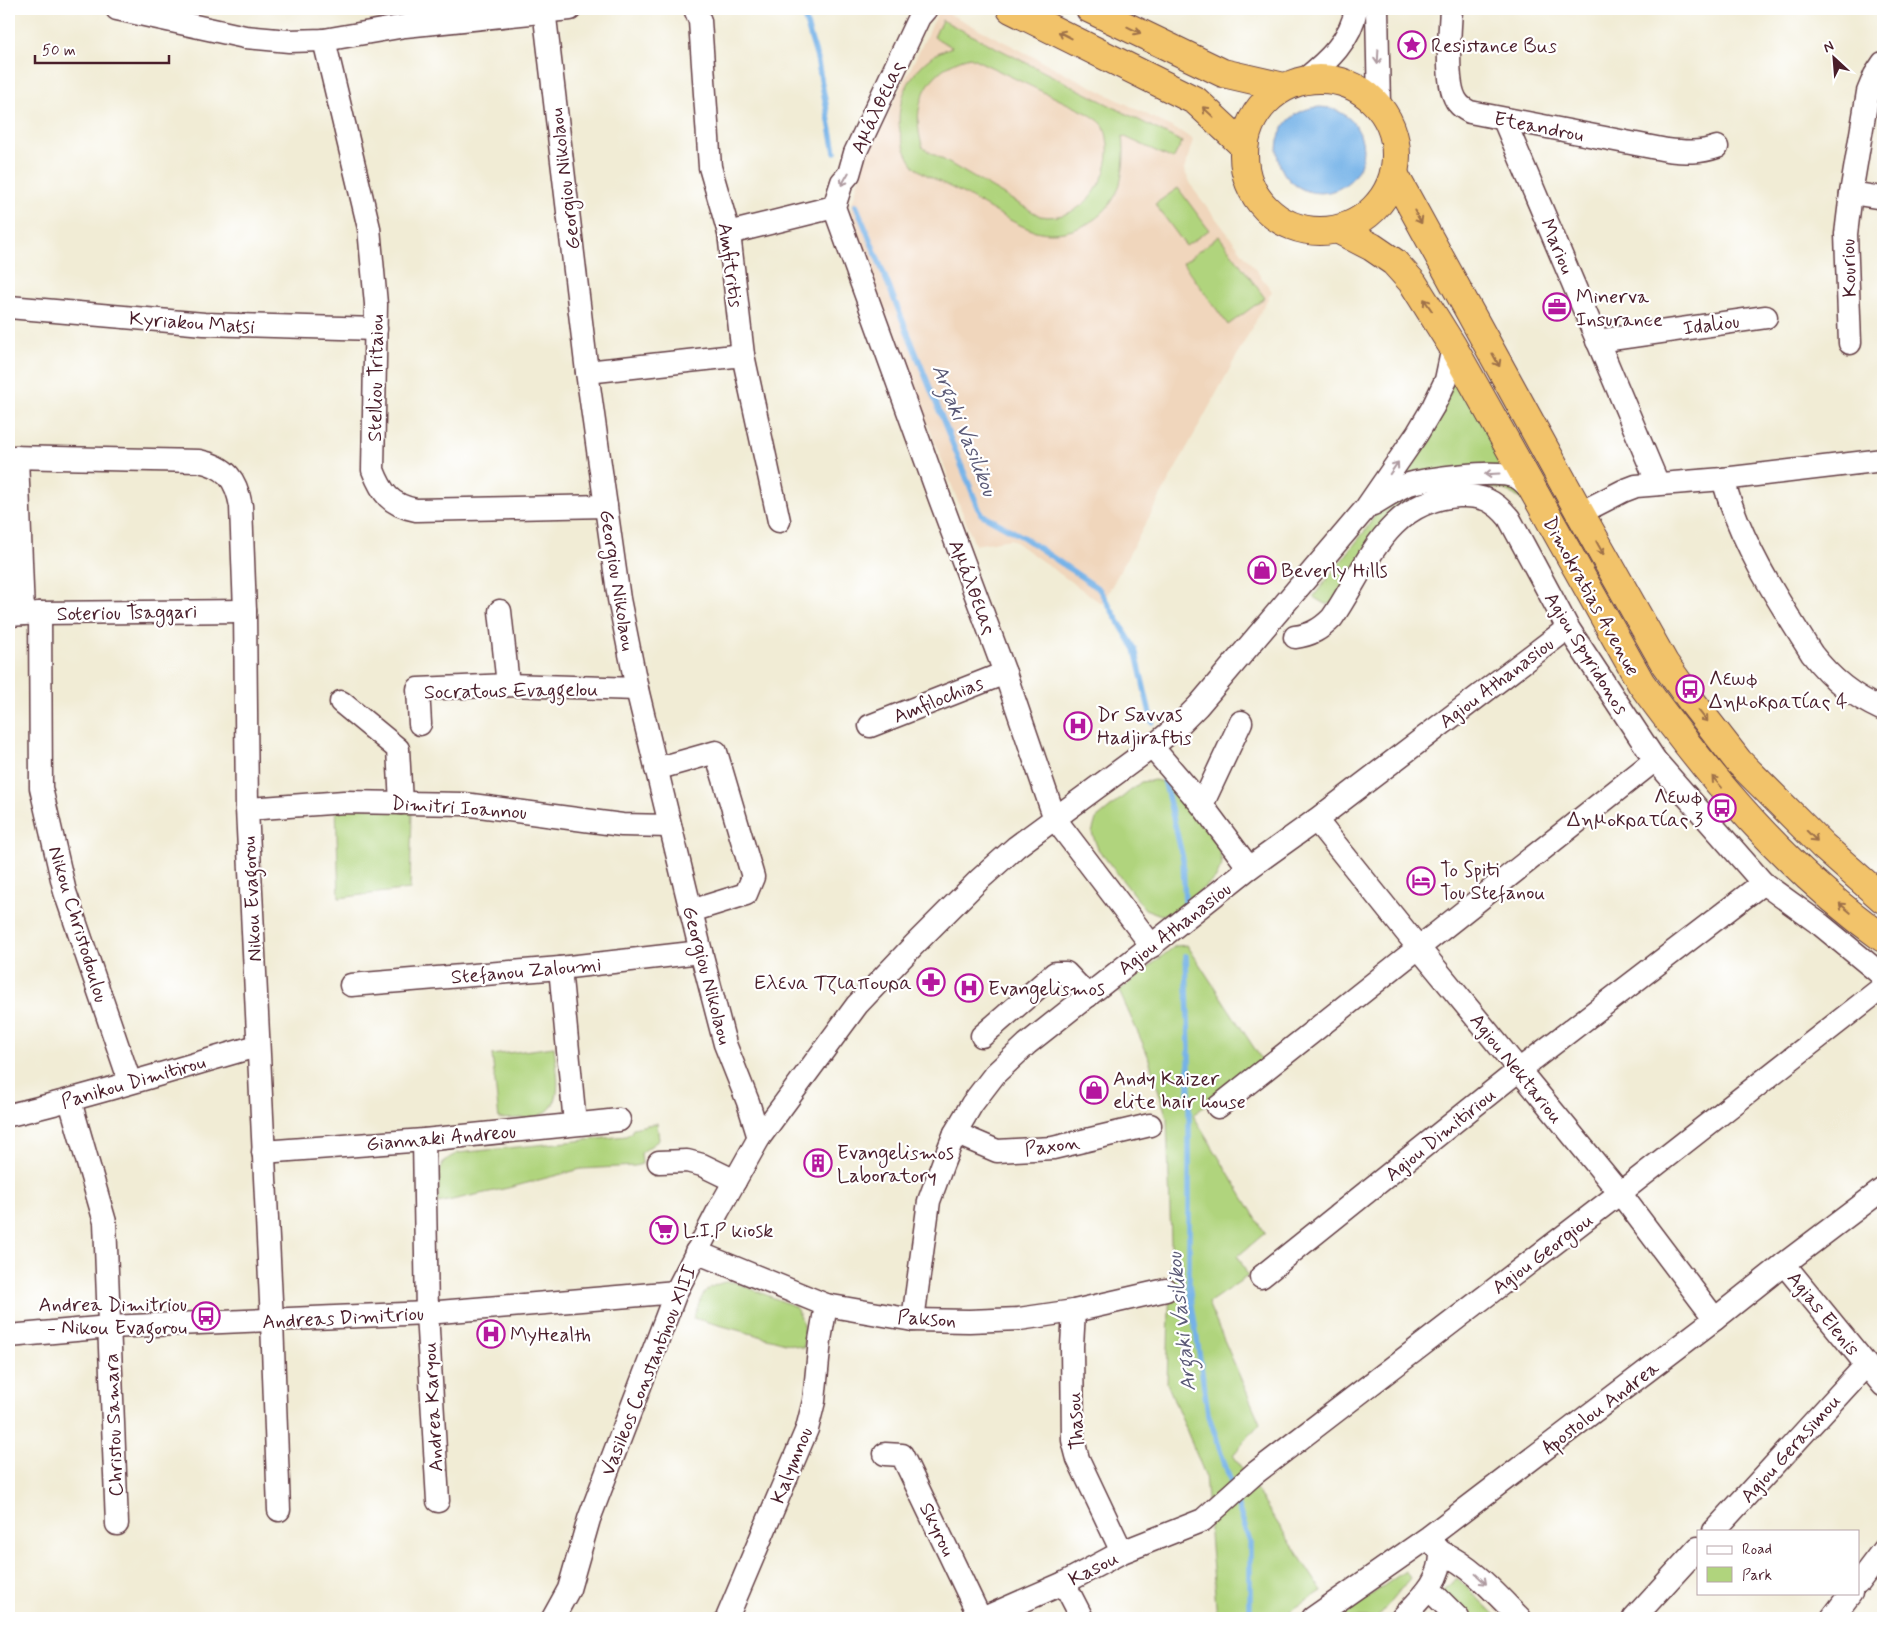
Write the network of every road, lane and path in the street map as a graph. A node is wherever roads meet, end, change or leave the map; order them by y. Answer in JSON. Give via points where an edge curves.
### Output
{"nodes":[{"id":1,"x":117,"y":9,"type":"edge"},
{"id":2,"x":570,"y":9,"type":"edge"},
{"id":3,"x":695,"y":9,"type":"edge"},
{"id":4,"x":926,"y":9,"type":"edge"},
{"id":5,"x":1011,"y":9,"type":"edge"},
{"id":6,"x":1090,"y":9,"type":"edge"},
{"id":7,"x":1356,"y":9,"type":"edge"},
{"id":8,"x":1377,"y":9,"type":"edge"},
{"id":9,"x":1451,"y":9,"type":"edge"},
{"id":10,"x":544,"y":10,"type":"edge"},
{"id":11,"x":403,"y":18,"type":"edge"},
{"id":12,"x":324,"y":40,"type":"junction"},
{"id":13,"x":1883,"y":63,"type":"edge"},
{"id":14,"x":1294,"y":84,"type":"junction"},
{"id":15,"x":1379,"y":106,"type":"junction"},
{"id":16,"x":1504,"y":120,"type":"junction"},
{"id":17,"x":1243,"y":145,"type":"junction"},
{"id":18,"x":1718,"y":147,"type":"dead end"},
{"id":19,"x":1394,"y":174,"type":"junction"},
{"id":20,"x":1851,"y":193,"type":"junction"},
{"id":21,"x":1883,"y":198,"type":"edge"},
{"id":22,"x":834,"y":207,"type":"junction"},
{"id":23,"x":1339,"y":230,"type":"junction"},
{"id":24,"x":729,"y":232,"type":"junction"},
{"id":25,"x":9,"y":307,"type":"edge"},
{"id":26,"x":1766,"y":317,"type":"dead end"},
{"id":27,"x":376,"y":329,"type":"junction"},
{"id":28,"x":1597,"y":340,"type":"junction"},
{"id":29,"x":1850,"y":343,"type":"dead end"},
{"id":30,"x":1453,"y":347,"type":"junction"},
{"id":31,"x":743,"y":355,"type":"junction"},
{"id":32,"x":588,"y":372,"type":"junction"},
{"id":33,"x":13,"y":457,"type":"edge"},
{"id":34,"x":1883,"y":460,"type":"edge"},
{"id":35,"x":1723,"y":479,"type":"junction"},
{"id":36,"x":1658,"y":484,"type":"junction"},
{"id":37,"x":1534,"y":493,"type":"junction"},
{"id":38,"x":606,"y":506,"type":"junction"},
{"id":39,"x":1366,"y":508,"type":"junction"},
{"id":40,"x":1580,"y":513,"type":"junction"},
{"id":41,"x":779,"y":521,"type":"dead end"},
{"id":42,"x":245,"y":611,"type":"junction"},
{"id":43,"x":500,"y":611,"type":"dead end"},
{"id":44,"x":24,"y":614,"type":"edge"},
{"id":45,"x":1568,"y":628,"type":"junction"},
{"id":46,"x":1295,"y":637,"type":"dead end"},
{"id":47,"x":1005,"y":673,"type":"junction"},
{"id":48,"x":508,"y":685,"type":"junction"},
{"id":49,"x":636,"y":688,"type":"junction"},
{"id":50,"x":342,"y":702,"type":"dead end"},
{"id":51,"x":1883,"y":710,"type":"edge"},
{"id":52,"x":1241,"y":722,"type":"dead end"},
{"id":53,"x":420,"y":724,"type":"dead end"},
{"id":54,"x":870,"y":726,"type":"dead end"},
{"id":55,"x":1152,"y":747,"type":"junction"},
{"id":56,"x":1655,"y":760,"type":"junction"},
{"id":57,"x":656,"y":769,"type":"junction"},
{"id":58,"x":401,"y":803,"type":"junction"},
{"id":59,"x":1202,"y":805,"type":"junction"},
{"id":60,"x":247,"y":809,"type":"junction"},
{"id":61,"x":1056,"y":819,"type":"junction"},
{"id":62,"x":1316,"y":820,"type":"junction"},
{"id":63,"x":670,"y":826,"type":"junction"},
{"id":64,"x":1249,"y":868,"type":"junction"},
{"id":65,"x":1763,"y":883,"type":"junction"},
{"id":66,"x":1883,"y":900,"type":"edge"},
{"id":67,"x":691,"y":910,"type":"junction"},
{"id":68,"x":1883,"y":938,"type":"edge"},
{"id":69,"x":1152,"y":946,"type":"junction"},
{"id":70,"x":1418,"y":947,"type":"junction"},
{"id":71,"x":701,"y":952,"type":"junction"},
{"id":72,"x":560,"y":968,"type":"junction"},
{"id":73,"x":1883,"y":976,"type":"edge"},
{"id":74,"x":351,"y":985,"type":"dead end"},
{"id":75,"x":1883,"y":987,"type":"edge"},
{"id":76,"x":1088,"y":996,"type":"junction"},
{"id":77,"x":982,"y":1036,"type":"dead end"},
{"id":78,"x":258,"y":1046,"type":"junction"},
{"id":79,"x":1519,"y":1070,"type":"junction"},
{"id":80,"x":130,"y":1082,"type":"junction"},
{"id":81,"x":70,"y":1101,"type":"junction"},
{"id":82,"x":1218,"y":1107,"type":"dead end"},
{"id":83,"x":9,"y":1114,"type":"edge"},
{"id":84,"x":619,"y":1120,"type":"dead end"},
{"id":85,"x":575,"y":1123,"type":"junction"},
{"id":86,"x":1150,"y":1125,"type":"dead end"},
{"id":87,"x":955,"y":1133,"type":"junction"},
{"id":88,"x":759,"y":1138,"type":"junction"},
{"id":89,"x":424,"y":1140,"type":"junction"},
{"id":90,"x":263,"y":1152,"type":"junction"},
{"id":91,"x":659,"y":1162,"type":"dead end"},
{"id":92,"x":735,"y":1181,"type":"junction"},
{"id":93,"x":1883,"y":1189,"type":"edge"},
{"id":94,"x":1620,"y":1193,"type":"junction"},
{"id":95,"x":696,"y":1252,"type":"junction"},
{"id":96,"x":1784,"y":1264,"type":"junction"},
{"id":97,"x":1261,"y":1277,"type":"dead end"},
{"id":98,"x":1166,"y":1290,"type":"dead end"},
{"id":99,"x":676,"y":1292,"type":"junction"},
{"id":100,"x":826,"y":1305,"type":"junction"},
{"id":101,"x":1074,"y":1311,"type":"junction"},
{"id":102,"x":427,"y":1313,"type":"junction"},
{"id":103,"x":1715,"y":1319,"type":"junction"},
{"id":104,"x":913,"y":1320,"type":"junction"},
{"id":105,"x":272,"y":1321,"type":"junction"},
{"id":106,"x":109,"y":1327,"type":"junction"},
{"id":107,"x":9,"y":1336,"type":"edge"},
{"id":108,"x":1866,"y":1365,"type":"junction"},
{"id":109,"x":1883,"y":1385,"type":"edge"},
{"id":110,"x":885,"y":1454,"type":"dead end"},
{"id":111,"x":438,"y":1501,"type":"dead end"},
{"id":112,"x":279,"y":1510,"type":"dead end"},
{"id":113,"x":1203,"y":1520,"type":"joint"},
{"id":114,"x":117,"y":1524,"type":"dead end"},
{"id":115,"x":1715,"y":1530,"type":"edge"},
{"id":116,"x":1435,"y":1545,"type":"junction"},
{"id":117,"x":1697,"y":1549,"type":"edge"},
{"id":118,"x":1883,"y":1550,"type":"edge"},
{"id":119,"x":1122,"y":1552,"type":"junction"},
{"id":120,"x":1860,"y":1580,"type":"edge"},
{"id":121,"x":1064,"y":1583,"type":"junction"},
{"id":122,"x":1430,"y":1589,"type":"junction"},
{"id":123,"x":1849,"y":1594,"type":"edge"},
{"id":124,"x":553,"y":1618,"type":"edge"},
{"id":125,"x":727,"y":1618,"type":"edge"},
{"id":126,"x":982,"y":1618,"type":"edge"},
{"id":127,"x":1082,"y":1618,"type":"edge"},
{"id":128,"x":1313,"y":1618,"type":"edge"},
{"id":129,"x":1402,"y":1618,"type":"edge"},
{"id":130,"x":1458,"y":1618,"type":"edge"},
{"id":131,"x":1520,"y":1618,"type":"edge"},
{"id":132,"x":1634,"y":1618,"type":"edge"},
{"id":133,"x":1832,"y":1618,"type":"edge"}],
"edges":[{"from":1,"to":12,"type":"street","via":[[245,36],[288,41]]},
{"from":2,"to":10,"type":"street"},
{"from":3,"to":24,"type":"street","name":"Amfitritis","via":[[700,22],[710,167]]},
{"from":4,"to":22,"type":"street","name":"Αμάλθειας","one_way":true,"via":[[918,17],[855,153],[849,174],[842,182]]},
{"from":17,"to":5,"type":"highway","one_way":true,"via":[[1196,101]]},
{"from":6,"to":14,"type":"highway","one_way":true,"via":[[1223,73]]},
{"from":7,"to":14,"type":"street","via":[[1346,39],[1329,60]]},
{"from":8,"to":15,"type":"street","one_way":true},
{"from":9,"to":16,"type":"street","name":"Eteandrou","via":[[1450,75],[1457,102],[1470,112]]},
{"from":10,"to":11,"type":"street"},
{"from":10,"to":32,"type":"street","name":"Georgiou Nikolaou"},
{"from":11,"to":12,"type":"street"},
{"from":12,"to":27,"type":"street","name":"Stelliou Tritaiou","via":[[369,228]]},
{"from":13,"to":20,"type":"street","name":"Kouriou","via":[[1868,92]]},
{"from":14,"to":15,"type":"highway","via":[[1332,79],[1358,88]]},
{"from":14,"to":17,"type":"highway","via":[[1264,102],[1250,122]]},
{"from":15,"to":19,"type":"highway","via":[[1396,142]]},
{"from":16,"to":18,"type":"street","name":"Eteandrou","via":[[1666,150],[1688,152]]},
{"from":16,"to":28,"type":"street","name":"Mariou"},
{"from":17,"to":23,"type":"highway","via":[[1244,170],[1252,194],[1268,213],[1290,227],[1314,232]]},
{"from":19,"to":23,"type":"highway","via":[[1387,193],[1374,210]]},
{"from":19,"to":40,"type":"highway","name":"Dimokratias Avenue","one_way":true},
{"from":20,"to":21,"type":"street"},
{"from":20,"to":29,"type":"street","name":"Kouriou","via":[[1846,234]]},
{"from":22,"to":24,"type":"street"},
{"from":22,"to":47,"type":"street","name":"Αμάλθειας"},
{"from":30,"to":23,"type":"highway","name":"Dimokratias Avenue","one_way":true,"via":[[1413,283],[1394,262]]},
{"from":24,"to":31,"type":"street","name":"Amfitritis"},
{"from":25,"to":27,"type":"street","name":"Kyriakou Matsi","via":[[204,324]]},
{"from":26,"to":28,"type":"street","name":"Idaliou"},
{"from":27,"to":38,"type":"street","name":"Stelliou Tritaiou","via":[[373,470],[389,498],[401,507],[416,510]]},
{"from":28,"to":36,"type":"street","name":"Mariou"},
{"from":30,"to":37,"type":"highway","name":"Dimokratias Avenue"},
{"from":39,"to":30,"type":"street","name":"Vasileos Constantinou XIII","one_way":true,"via":[[1433,407],[1446,380]]},
{"from":31,"to":32,"type":"street"},
{"from":31,"to":41,"type":"street","name":"Amfitritis"},
{"from":32,"to":38,"type":"street","name":"Georgiou Nikolaou"},
{"from":33,"to":42,"type":"street","name":"Nikou Evagorou","via":[[200,461],[223,469],[232,479],[241,506]]},
{"from":33,"to":44,"type":"street","name":"Nikou Christodoulou"},
{"from":34,"to":35,"type":"street"},
{"from":35,"to":36,"type":"street"},
{"from":35,"to":51,"type":"street","via":[[1730,507],[1743,536],[1812,654],[1843,688]]},
{"from":36,"to":40,"type":"street","via":[[1636,486]]},
{"from":37,"to":39,"type":"street","name":"Vasileos Constantinou XIII","one_way":true,"via":[[1521,480],[1506,474],[1440,478],[1403,487]]},
{"from":68,"to":37,"type":"highway","name":"Dimokratias Avenue","one_way":true,"via":[[1800,870],[1716,781],[1687,745],[1641,683]]},
{"from":38,"to":49,"type":"street","name":"Georgiou Nikolaou"},
{"from":39,"to":55,"type":"street","name":"Vasileos Constantinou XIII","via":[[1198,706]]},
{"from":40,"to":66,"type":"highway","name":"Dimokratias Avenue","one_way":true,"via":[[1665,664],[1739,762],[1823,846]]},
{"from":42,"to":44,"type":"street","name":"Soteriou Tsaggari"},
{"from":42,"to":60,"type":"street","name":"Nikou Evagorou"},
{"from":43,"to":48,"type":"street"},
{"from":44,"to":80,"type":"street","name":"Nikou Christodoulou","via":[[41,788],[65,892]]},
{"from":45,"to":46,"type":"street","name":"Agiou Spyridonos","via":[[1500,506],[1479,497],[1462,496],[1428,502],[1397,521],[1384,535],[1332,618],[1309,635]]},
{"from":45,"to":56,"type":"street","name":"Agiou Spyridonos"},
{"from":45,"to":62,"type":"street","name":"Agiou Athanasiou"},
{"from":47,"to":54,"type":"street","name":"Amfilochias"},
{"from":47,"to":61,"type":"street","name":"Αμάλθειας"},
{"from":48,"to":49,"type":"street","name":"Socratous Evaggelou"},
{"from":48,"to":53,"type":"street","name":"Socratous Evaggelou","via":[[418,689]]},
{"from":49,"to":57,"type":"street","name":"Georgiou Nikolaou"},
{"from":50,"to":58,"type":"street","via":[[398,749]]},
{"from":52,"to":59,"type":"street"},
{"from":55,"to":59,"type":"street"},
{"from":55,"to":61,"type":"street","name":"Vasileos Constantinou XIII"},
{"from":56,"to":65,"type":"street","name":"Agiou Spyridonos"},
{"from":56,"to":70,"type":"street"},
{"from":57,"to":63,"type":"street","name":"Georgiou Nikolaou"},
{"from":57,"to":67,"type":"street","via":[[716,752],[753,876],[746,894]]},
{"from":58,"to":60,"type":"street","name":"Dimitri Ioannou","via":[[344,802]]},
{"from":58,"to":63,"type":"street","name":"Dimitri Ioannou","via":[[464,804],[622,825]]},
{"from":59,"to":64,"type":"street"},
{"from":60,"to":78,"type":"street","name":"Nikou Evagorou"},
{"from":61,"to":69,"type":"street","name":"Αμάλθειας"},
{"from":61,"to":88,"type":"street","name":"Vasileos Constantinou XIII","via":[[1016,847],[978,880],[857,1005]]},
{"from":62,"to":64,"type":"street","name":"Agiou Athanasiou"},
{"from":62,"to":70,"type":"street","name":"Agiou Nektariou"},
{"from":63,"to":67,"type":"street","name":"Georgiou Nikolaou"},
{"from":64,"to":69,"type":"street","name":"Agiou Athanasiou"},
{"from":65,"to":73,"type":"street","name":"Agiou Spyridonos"},
{"from":65,"to":79,"type":"street","name":"Agiou Dimitiriou"},
{"from":67,"to":71,"type":"street","name":"Georgiou Nikolaou"},
{"from":69,"to":76,"type":"street","name":"Agiou Athanasiou"},
{"from":70,"to":79,"type":"street","name":"Agiou Nektariou"},
{"from":70,"to":82,"type":"street"},
{"from":71,"to":72,"type":"street","name":"Stefanou Zaloumi"},
{"from":71,"to":88,"type":"street","name":"Georgiou Nikolaou","via":[[725,1044]]},
{"from":72,"to":74,"type":"street","name":"Stefanou Zaloumi"},
{"from":72,"to":85,"type":"street"},
{"from":75,"to":94,"type":"street","name":"Agiou Georgiou"},
{"from":76,"to":77,"type":"street","via":[[1066,974],[1055,973]]},
{"from":76,"to":87,"type":"street","name":"Agiou Athanasiou","via":[[995,1074]]},
{"from":78,"to":80,"type":"street","name":"Panikou Dimitirou"},
{"from":78,"to":90,"type":"street","name":"Nikou Evagorou"},
{"from":79,"to":94,"type":"street","name":"Agiou Nektariou"},
{"from":79,"to":97,"type":"street","name":"Agiou Dimitiriou"},
{"from":80,"to":81,"type":"street","name":"Panikou Dimitirou"},
{"from":81,"to":83,"type":"street","name":"Panikou Dimitirou"},
{"from":81,"to":106,"type":"street","name":"Christou Samara","via":[[105,1222]]},
{"from":84,"to":85,"type":"street","name":"Giannaki Andreou"},
{"from":85,"to":89,"type":"street","name":"Giannaki Andreou"},
{"from":86,"to":87,"type":"street","name":"Paxon","via":[[1053,1148],[997,1151]]},
{"from":87,"to":104,"type":"street","name":"Agiou Athanasiou","via":[[929,1201]]},
{"from":88,"to":92,"type":"street","name":"Vasileos Constantinou XIII"},
{"from":89,"to":90,"type":"street","name":"Giannaki Andreou"},
{"from":89,"to":102,"type":"street","name":"Andrea Karyou"},
{"from":90,"to":105,"type":"street","name":"Nikou Evagorou"},
{"from":91,"to":92,"type":"street","via":[[687,1160]]},
{"from":92,"to":95,"type":"street","name":"Vasileos Constantinou XIII"},
{"from":93,"to":96,"type":"street","name":"Apostolou Andrea"},
{"from":94,"to":103,"type":"street","name":"Agiou Nektariou"},
{"from":94,"to":113,"type":"street","name":"Agiou Georgiou","via":[[1254,1474]]},
{"from":95,"to":99,"type":"street","name":"Vasileos Constantinou XIII"},
{"from":95,"to":100,"type":"street","name":"Pakson"},
{"from":96,"to":103,"type":"street","name":"Apostolou Andrea"},
{"from":96,"to":108,"type":"street","name":"Agias Elenis"},
{"from":98,"to":101,"type":"street","name":"Pakson"},
{"from":99,"to":102,"type":"street","name":"Andreas Dimitriou"},
{"from":99,"to":124,"type":"street","name":"Vasileos Constantinou XIII","via":[[588,1519],[569,1589]]},
{"from":100,"to":104,"type":"street","name":"Pakson"},
{"from":100,"to":125,"type":"street","name":"Kalymnou","via":[[814,1401],[807,1429]]},
{"from":101,"to":104,"type":"street","name":"Pakson","via":[[1019,1319]]},
{"from":101,"to":119,"type":"street","name":"Thasou","via":[[1073,1440],[1078,1460]]},
{"from":102,"to":105,"type":"street","name":"Andreas Dimitriou"},
{"from":102,"to":111,"type":"street","name":"Andrea Karyou"},
{"from":103,"to":116,"type":"street","name":"Apostolou Andrea"},
{"from":105,"to":106,"type":"street","name":"Andreas Dimitriou"},
{"from":105,"to":112,"type":"street","name":"Nikou Evagorou"},
{"from":106,"to":107,"type":"street","name":"Andreas Dimitriou"},
{"from":106,"to":114,"type":"street","name":"Christou Samara"},
{"from":108,"to":109,"type":"street","name":"Agias Elenis"},
{"from":108,"to":115,"type":"street","name":"Agiou Gerasimou"},
{"from":110,"to":126,"type":"street","name":"Skyrou","via":[[902,1455]]},
{"from":113,"to":119,"type":"street","name":"Kasou"},
{"from":116,"to":122,"type":"street","via":[[1440,1567]]},
{"from":116,"to":128,"type":"street","name":"Apostolou Andrea"},
{"from":116,"to":131,"type":"street","one_way":true,"via":[[1479,1577]]},
{"from":117,"to":132,"type":"street"},
{"from":118,"to":120,"type":"street"},
{"from":119,"to":121,"type":"street","name":"Kasou"},
{"from":121,"to":126,"type":"street","name":"Kasou"},
{"from":121,"to":127,"type":"street"},
{"from":122,"to":129,"type":"street"},
{"from":122,"to":130,"type":"street"},
{"from":123,"to":133,"type":"street"}]}
